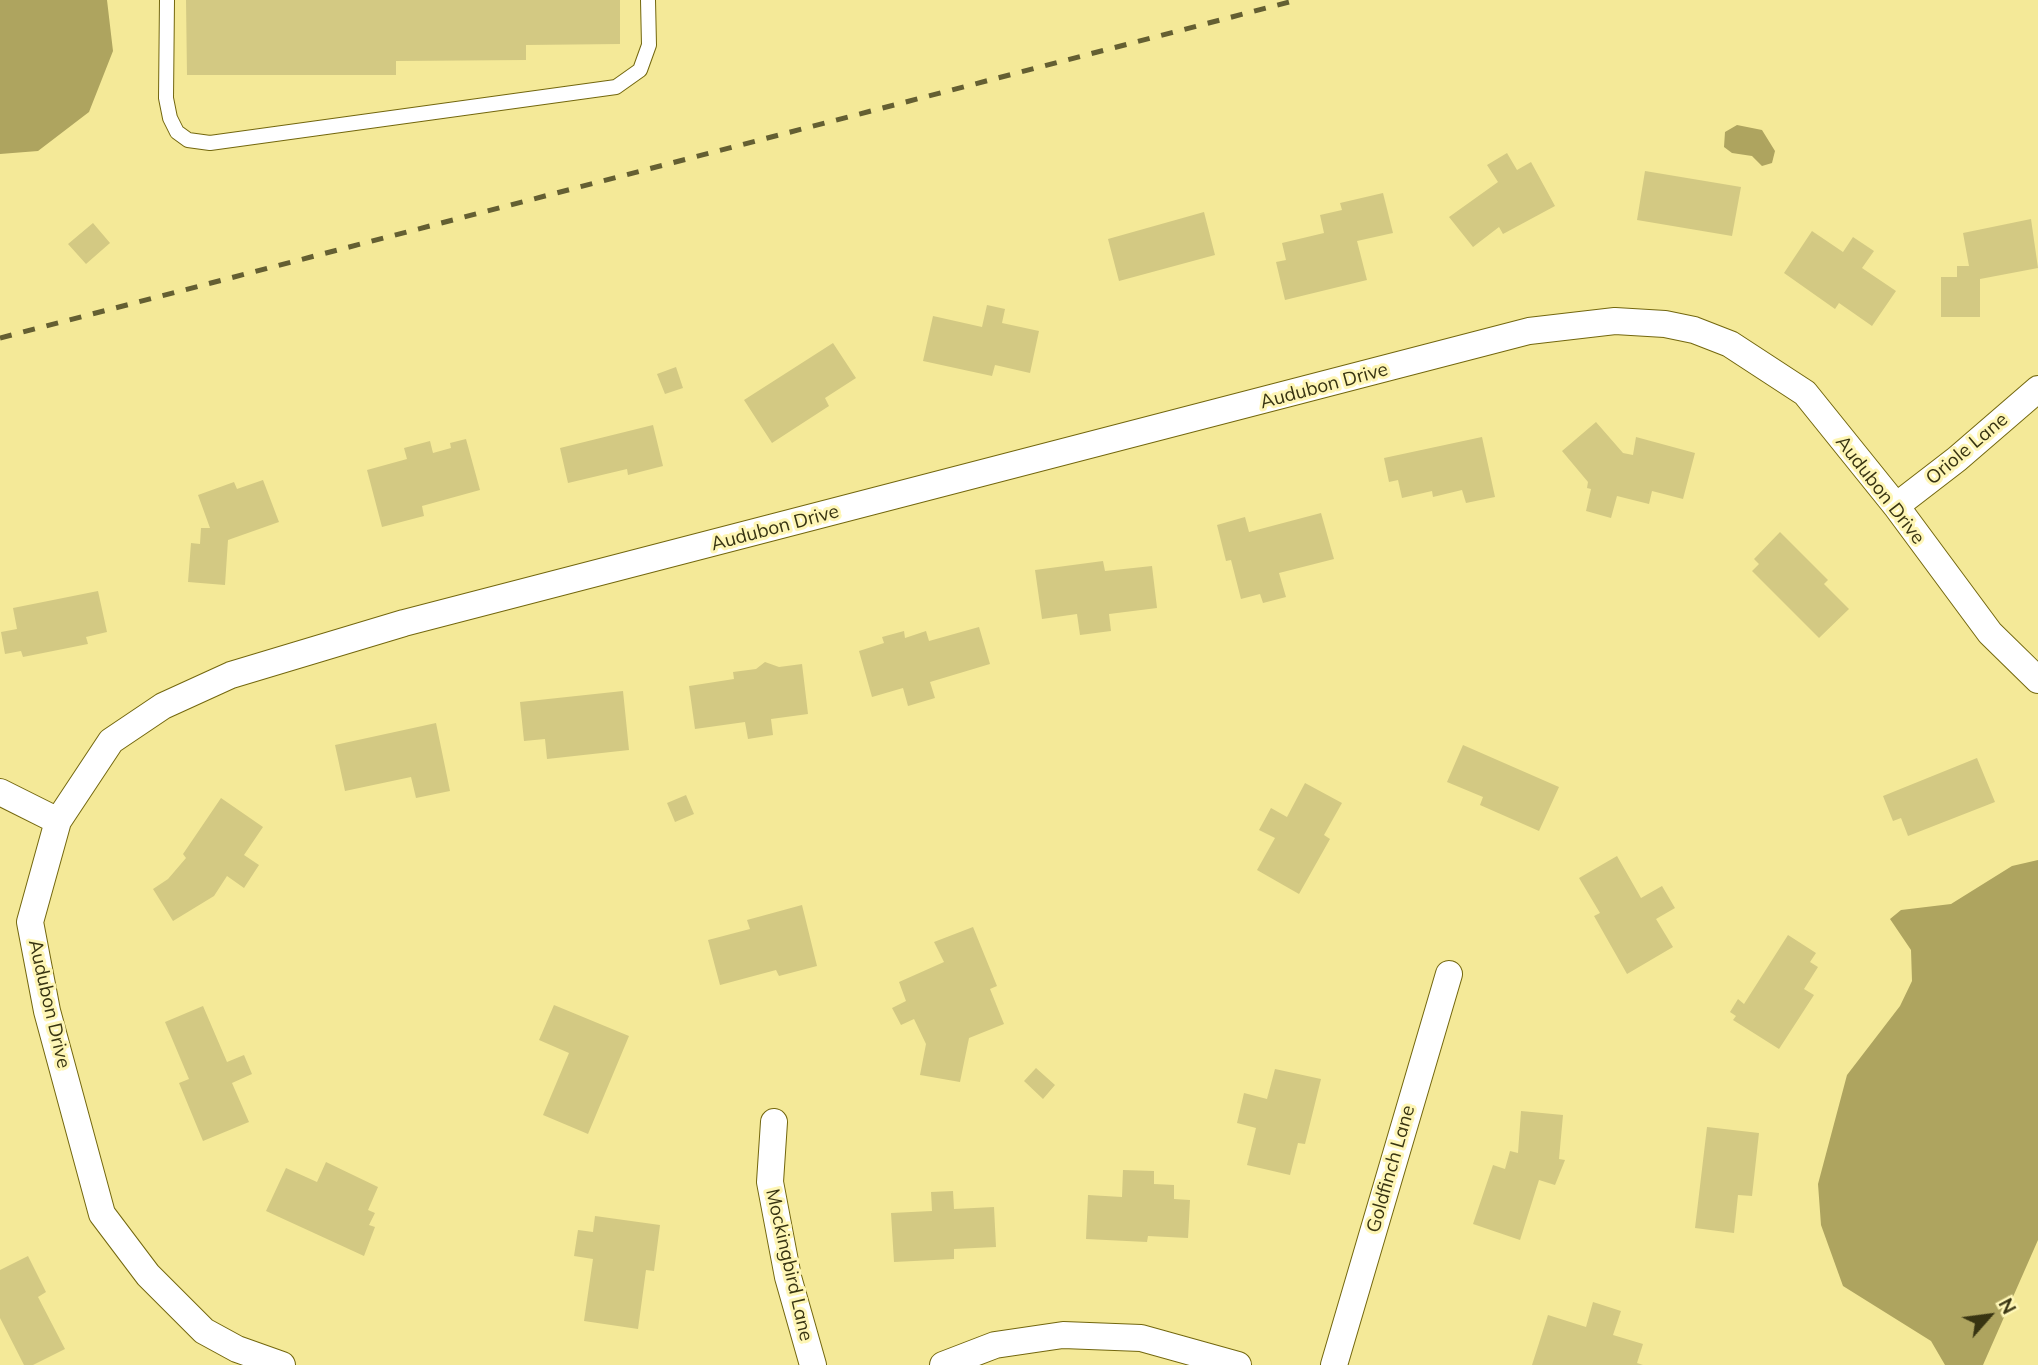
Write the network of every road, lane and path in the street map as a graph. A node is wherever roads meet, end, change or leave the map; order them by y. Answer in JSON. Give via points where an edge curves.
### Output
{"nodes":[{"id":1,"x":167,"y":0,"type":"edge"},
{"id":2,"x":648,"y":0,"type":"edge"},
{"id":3,"x":2038,"y":389,"type":"edge"},
{"id":4,"x":1896,"y":506,"type":"junction"},
{"id":5,"x":2038,"y":680,"type":"edge"},
{"id":6,"x":0,"y":792,"type":"edge"},
{"id":7,"x":58,"y":821,"type":"junction"},
{"id":8,"x":1450,"y":974,"type":"dead end"},
{"id":9,"x":774,"y":1122,"type":"dead end"},
{"id":10,"x":282,"y":1365,"type":"edge"},
{"id":11,"x":813,"y":1365,"type":"edge"},
{"id":12,"x":943,"y":1365,"type":"edge"},
{"id":13,"x":1238,"y":1365,"type":"edge"},
{"id":14,"x":1334,"y":1365,"type":"edge"}],
"edges":[{"from":1,"to":2,"type":"lane","via":[[170,118],[188,140],[210,143],[616,87],[639,70],[649,45]]},
{"from":3,"to":4,"type":"street","name":"Oriole Lane"},
{"from":4,"to":5,"type":"street","name":"Audubon Drive","via":[[1990,633]]},
{"from":4,"to":7,"type":"street","name":"Audubon Drive","via":[[1805,393],[1730,344],[1665,324],[1615,321],[1529,331],[404,623],[231,675],[122,730]]},
{"from":6,"to":7,"type":"street"},
{"from":7,"to":10,"type":"street","name":"Audubon Drive","via":[[30,922],[47,1011],[102,1214],[148,1275],[204,1331]]},
{"from":8,"to":14,"type":"street","name":"Goldfinch Lane"},
{"from":9,"to":11,"type":"street","name":"Mockingbird Lane","via":[[770,1182],[788,1277]]},
{"from":12,"to":13,"type":"street","via":[[995,1345],[1063,1335],[1141,1338]]}]}
